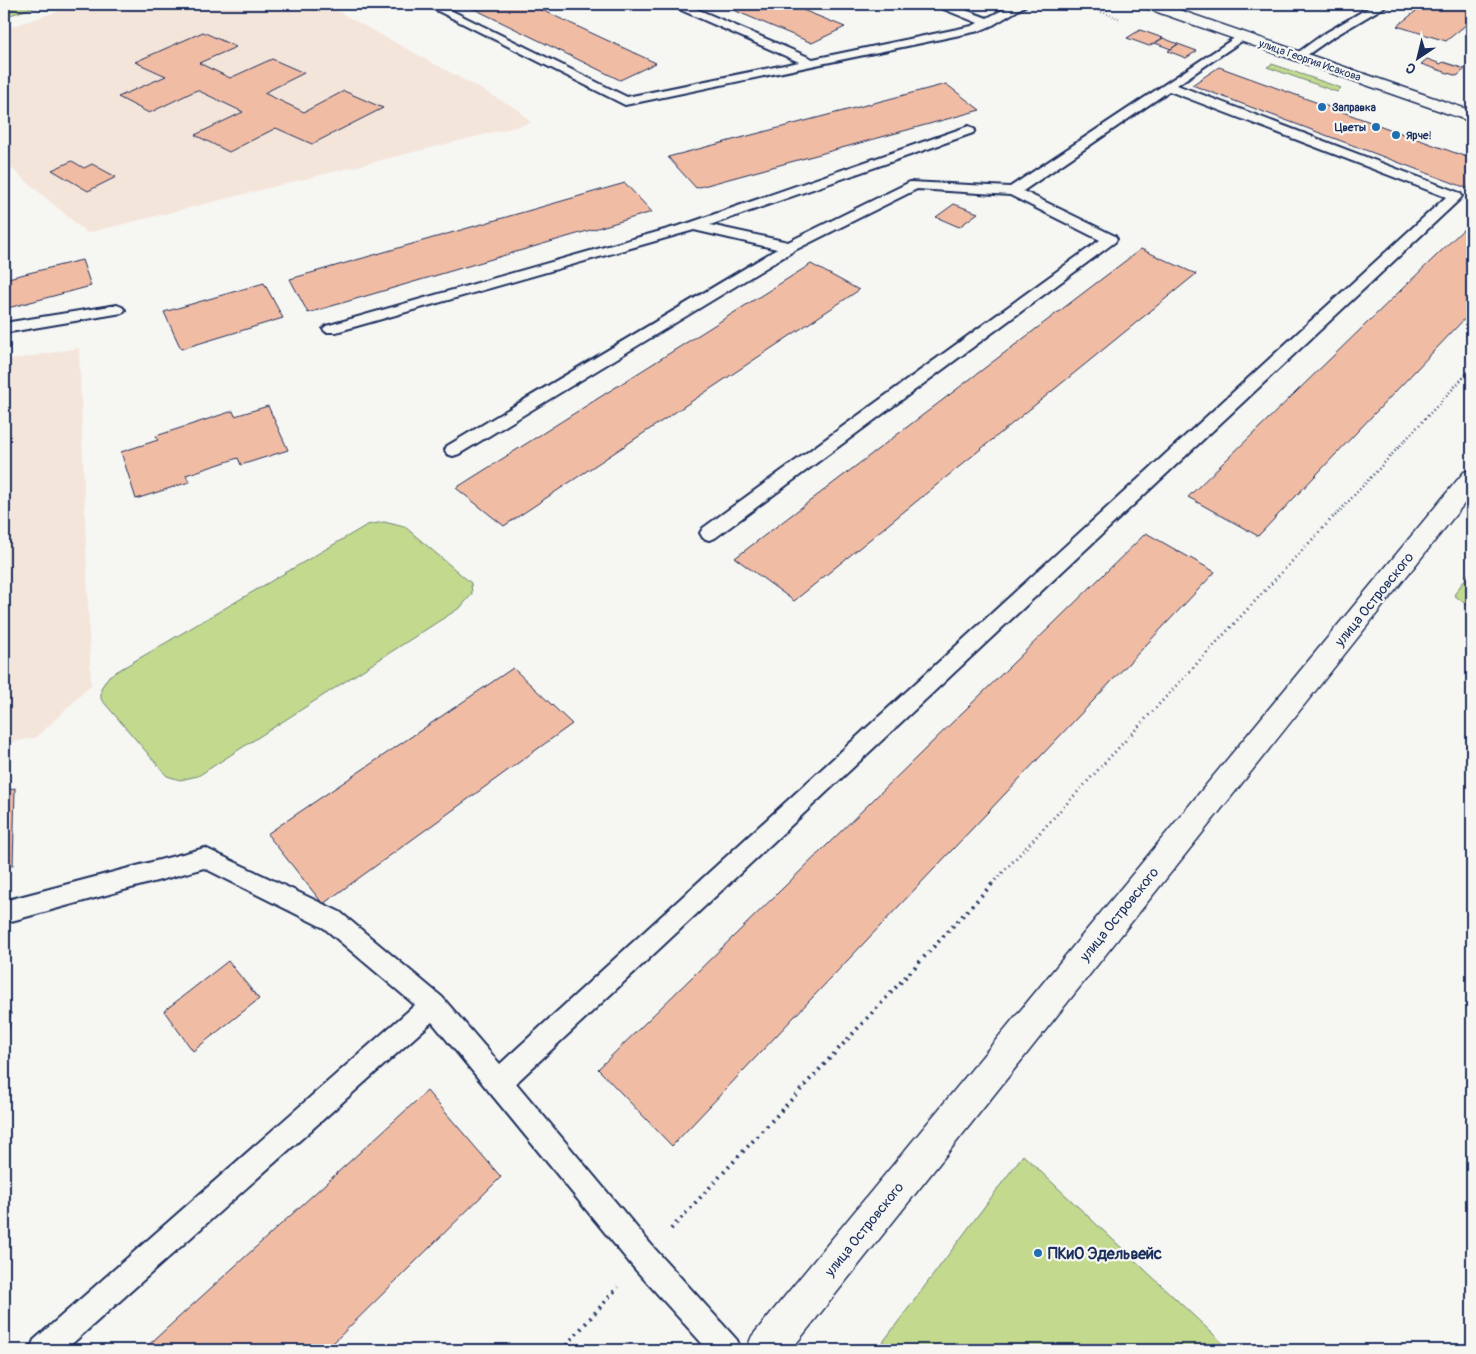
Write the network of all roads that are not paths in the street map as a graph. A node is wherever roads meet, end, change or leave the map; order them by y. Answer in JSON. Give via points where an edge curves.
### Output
{"nodes":[{"id":1,"x":430,"y":4,"type":"edge"},
{"id":2,"x":676,"y":4,"type":"edge"},
{"id":3,"x":940,"y":4,"type":"edge"},
{"id":4,"x":1022,"y":4,"type":"edge"},
{"id":5,"x":1148,"y":4,"type":"edge"},
{"id":6,"x":1383,"y":4,"type":"edge"},
{"id":7,"x":989,"y":23,"type":"junction"},
{"id":8,"x":1242,"y":36,"type":"junction"},
{"id":9,"x":1299,"y":56,"type":"junction"},
{"id":10,"x":810,"y":62,"type":"junction"},
{"id":11,"x":1168,"y":86,"type":"junction"},
{"id":12,"x":1472,"y":116,"type":"edge"},
{"id":13,"x":969,"y":130,"type":"dead end"},
{"id":14,"x":1013,"y":191,"type":"junction"},
{"id":15,"x":694,"y":226,"type":"junction"},
{"id":16,"x":790,"y":247,"type":"junction"},
{"id":17,"x":117,"y":310,"type":"dead end"},
{"id":18,"x":4,"y":328,"type":"edge"},
{"id":19,"x":331,"y":329,"type":"dead end"},
{"id":20,"x":452,"y":450,"type":"dead end"},
{"id":21,"x":1472,"y":478,"type":"edge"},
{"id":22,"x":709,"y":533,"type":"dead end"},
{"id":23,"x":4,"y":912,"type":"edge"},
{"id":24,"x":433,"y":1005,"type":"junction"},
{"id":25,"x":499,"y":1082,"type":"junction"},
{"id":26,"x":44,"y":1350,"type":"edge"},
{"id":27,"x":728,"y":1350,"type":"edge"},
{"id":28,"x":766,"y":1350,"type":"edge"}],
"edges":[{"from":1,"to":10,"type":"lane","via":[[625,101]]},
{"from":2,"to":10,"type":"lane"},
{"from":3,"to":7,"type":"lane"},
{"from":4,"to":7,"type":"lane"},
{"from":5,"to":8,"type":"street","name":"улица Георгия Исакова"},
{"from":6,"to":9,"type":"lane"},
{"from":7,"to":10,"type":"lane","via":[[975,29]]},
{"from":8,"to":9,"type":"street","name":"улица Георгия Исакова"},
{"from":8,"to":11,"type":"lane"},
{"from":9,"to":12,"type":"street","name":"улица Георгия Исакова"},
{"from":11,"to":14,"type":"lane"},
{"from":11,"to":25,"type":"lane","via":[[1455,196]]},
{"from":13,"to":15,"type":"lane"},
{"from":14,"to":16,"type":"lane","via":[[915,184]]},
{"from":14,"to":22,"type":"lane","via":[[1110,239]]},
{"from":15,"to":16,"type":"lane"},
{"from":15,"to":19,"type":"lane"},
{"from":16,"to":20,"type":"lane"},
{"from":17,"to":18,"type":"lane"},
{"from":21,"to":28,"type":"street","name":"улица Островского"},
{"from":23,"to":24,"type":"lane","via":[[205,858],[332,920]]},
{"from":24,"to":25,"type":"lane"},
{"from":24,"to":26,"type":"lane"},
{"from":25,"to":27,"type":"lane","via":[[644,1258]]}]}
